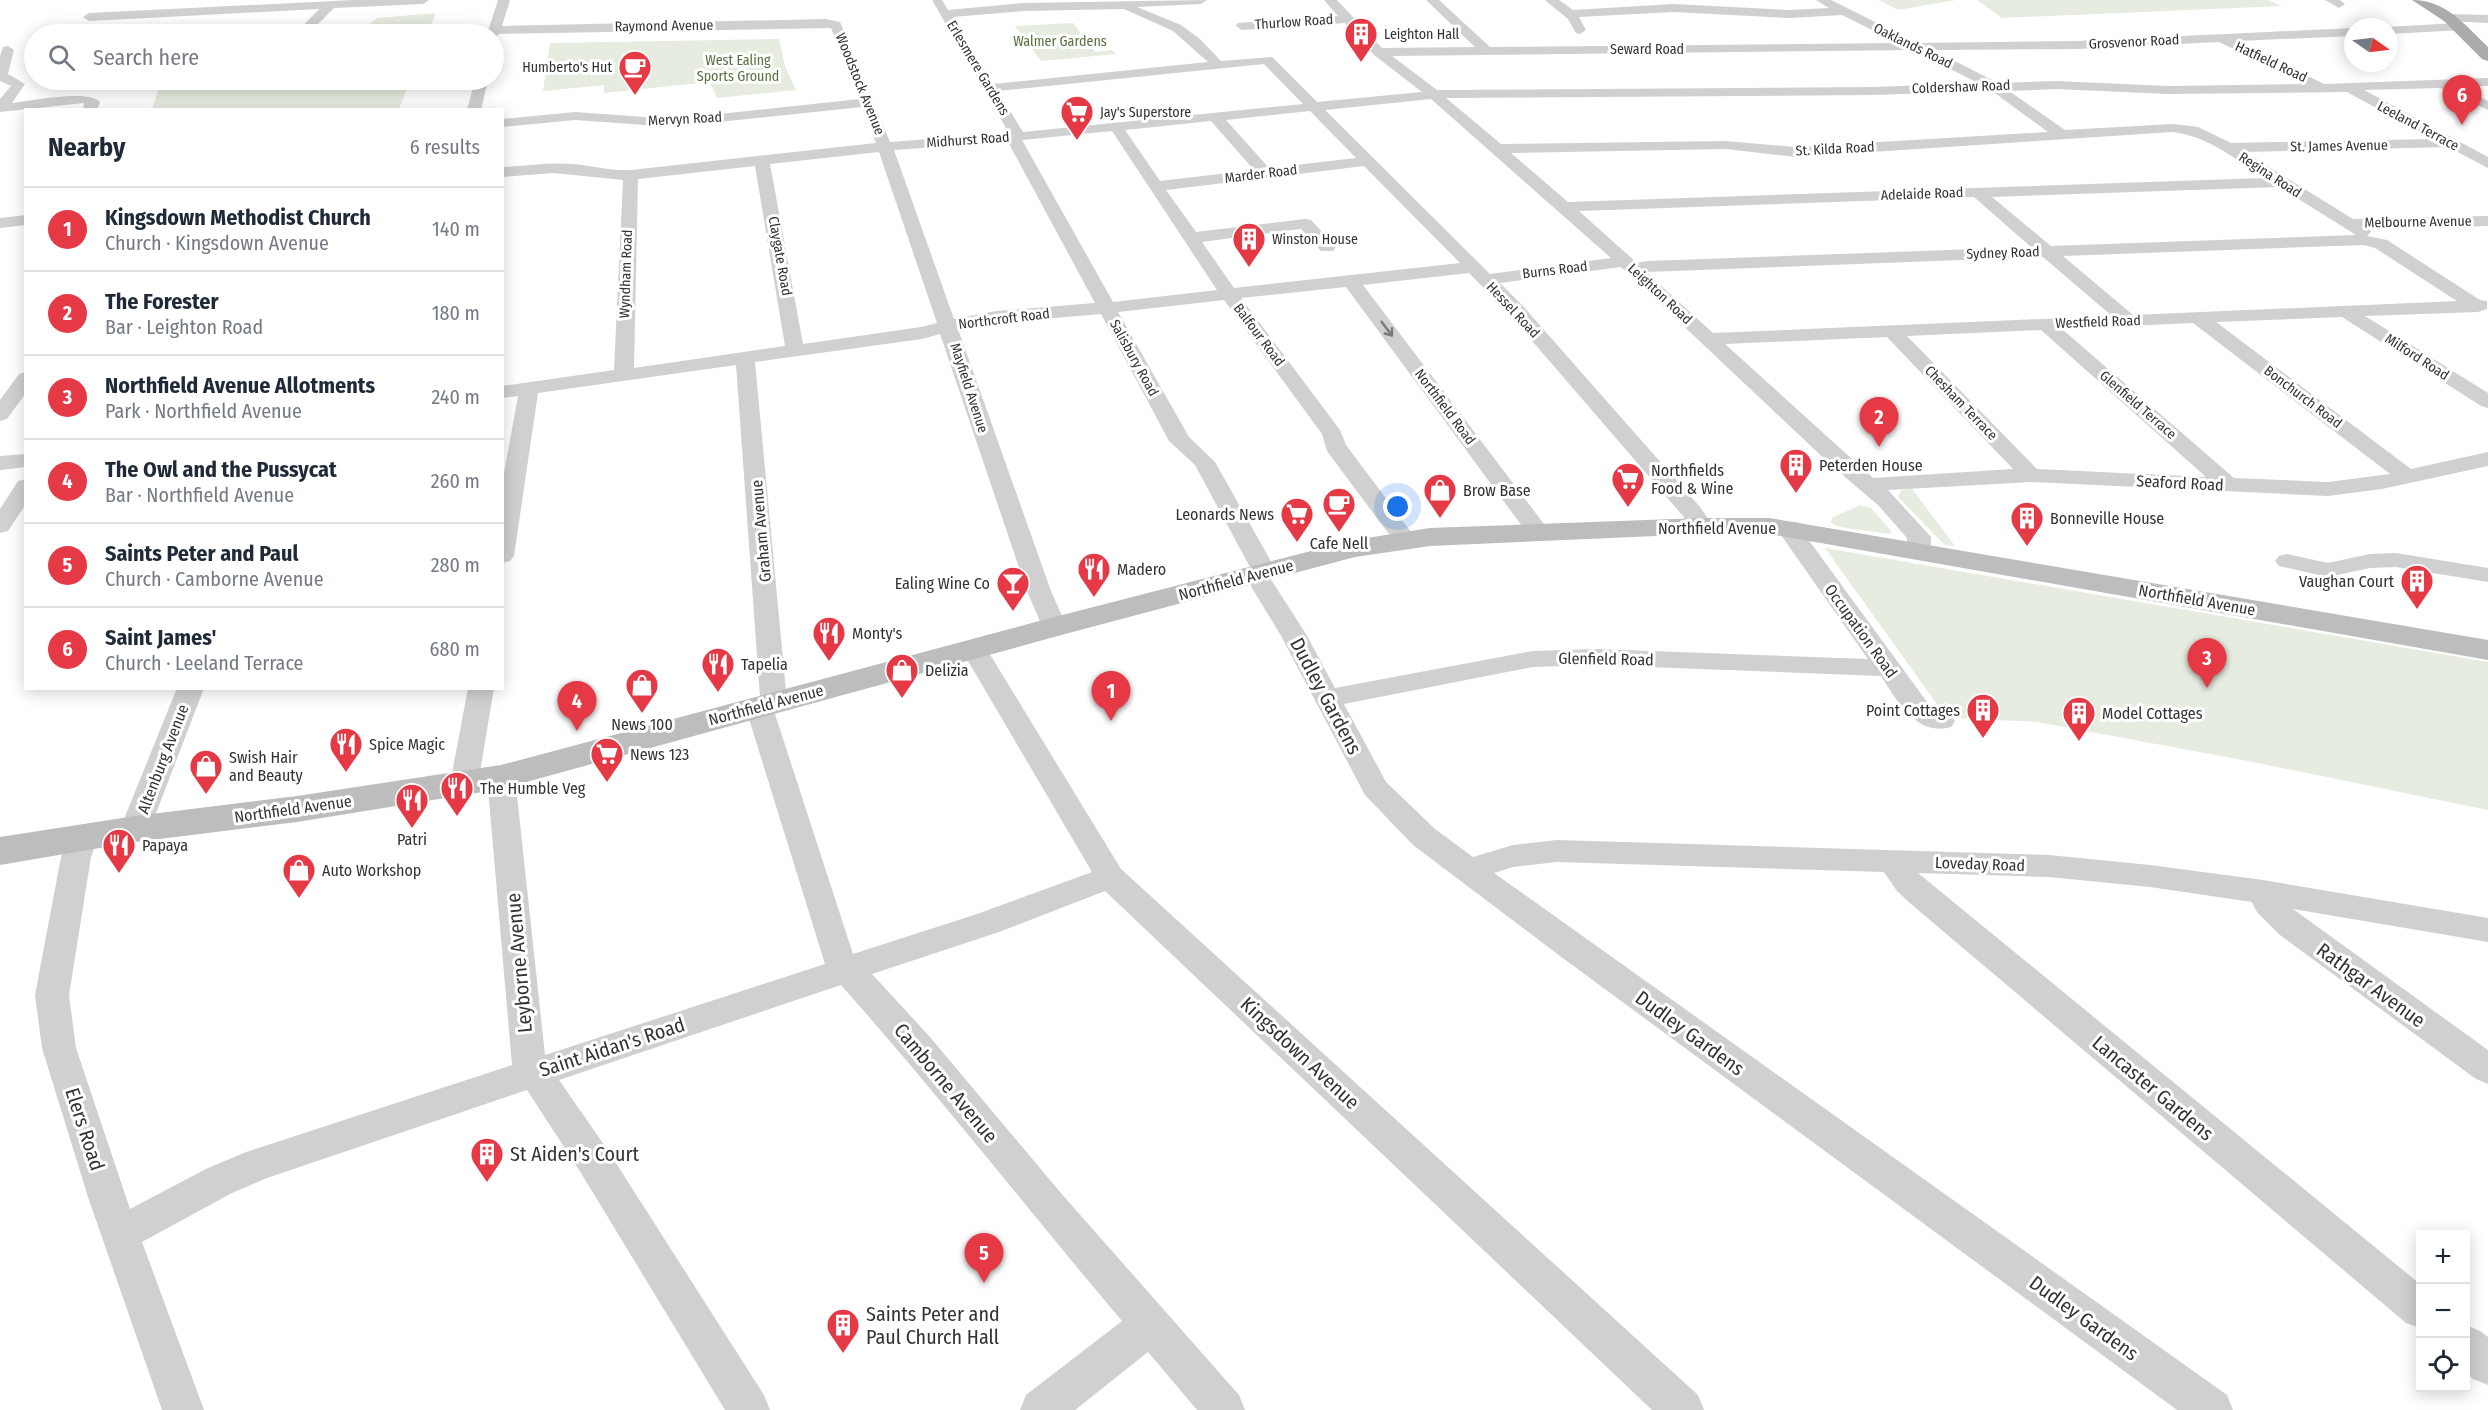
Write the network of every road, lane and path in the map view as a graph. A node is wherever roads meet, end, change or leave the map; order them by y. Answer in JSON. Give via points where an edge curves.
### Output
{"nodes":[{"id":1,"x":90,"y":0,"type":"edge"},
{"id":2,"x":423,"y":0,"type":"edge"},
{"id":3,"x":504,"y":0,"type":"edge"},
{"id":4,"x":937,"y":0,"type":"edge"},
{"id":5,"x":1201,"y":0,"type":"edge"},
{"id":6,"x":1330,"y":0,"type":"edge"},
{"id":7,"x":1432,"y":0,"type":"edge"},
{"id":8,"x":1551,"y":0,"type":"edge"},
{"id":9,"x":1822,"y":0,"type":"edge"},
{"id":10,"x":2419,"y":0,"type":"edge"},
{"id":11,"x":330,"y":5,"type":"junction"},
{"id":12,"x":1127,"y":5,"type":"junction"},
{"id":13,"x":1843,"y":11,"type":"junction"},
{"id":14,"x":946,"y":14,"type":"junction"},
{"id":15,"x":1571,"y":14,"type":"junction"},
{"id":16,"x":1347,"y":19,"type":"junction"},
{"id":17,"x":2488,"y":19,"type":"edge"},
{"id":18,"x":834,"y":23,"type":"joint"},
{"id":19,"x":2453,"y":23,"type":"junction"},
{"id":20,"x":312,"y":24,"type":"edge"},
{"id":21,"x":496,"y":24,"type":"edge"},
{"id":22,"x":1242,"y":26,"type":"dead end"},
{"id":23,"x":2398,"y":29,"type":"edge"},
{"id":24,"x":504,"y":32,"type":"edge"},
{"id":25,"x":2344,"y":32,"type":"edge"},
{"id":26,"x":1998,"y":33,"type":"dead end"},
{"id":27,"x":2219,"y":38,"type":"junction"},
{"id":28,"x":1914,"y":46,"type":"junction"},
{"id":29,"x":2016,"y":46,"type":"junction"},
{"id":30,"x":1596,"y":49,"type":"junction"},
{"id":31,"x":1487,"y":51,"type":"junction"},
{"id":32,"x":1379,"y":52,"type":"junction"},
{"id":33,"x":2488,"y":56,"type":"edge"},
{"id":34,"x":4,"y":59,"type":"edge"},
{"id":35,"x":1217,"y":64,"type":"junction"},
{"id":36,"x":2488,"y":82,"type":"edge"},
{"id":37,"x":2441,"y":84,"type":"junction"},
{"id":38,"x":1994,"y":86,"type":"junction"},
{"id":39,"x":2323,"y":87,"type":"junction"},
{"id":40,"x":991,"y":88,"type":"junction"},
{"id":41,"x":2350,"y":88,"type":"junction"},
{"id":42,"x":479,"y":90,"type":"edge"},
{"id":43,"x":1434,"y":95,"type":"junction"},
{"id":44,"x":867,"y":102,"type":"junction"},
{"id":45,"x":1312,"y":106,"type":"junction"},
{"id":46,"x":2488,"y":106,"type":"edge"},
{"id":47,"x":0,"y":108,"type":"edge"},
{"id":48,"x":91,"y":108,"type":"edge"},
{"id":49,"x":474,"y":108,"type":"edge"},
{"id":50,"x":1215,"y":117,"type":"junction"},
{"id":51,"x":504,"y":123,"type":"edge"},
{"id":52,"x":1116,"y":127,"type":"junction"},
{"id":53,"x":2173,"y":128,"type":"joint"},
{"id":54,"x":2062,"y":135,"type":"junction"},
{"id":55,"x":1016,"y":137,"type":"junction"},
{"id":56,"x":2450,"y":143,"type":"junction"},
{"id":57,"x":885,"y":147,"type":"junction"},
{"id":58,"x":1497,"y":148,"type":"junction"},
{"id":59,"x":2228,"y":148,"type":"junction"},
{"id":60,"x":2485,"y":152,"type":"edge"},
{"id":61,"x":762,"y":160,"type":"junction"},
{"id":62,"x":1367,"y":161,"type":"junction"},
{"id":63,"x":504,"y":172,"type":"edge"},
{"id":64,"x":1265,"y":173,"type":"junction"},
{"id":65,"x":631,"y":175,"type":"junction"},
{"id":66,"x":2280,"y":182,"type":"junction"},
{"id":67,"x":1156,"y":186,"type":"junction"},
{"id":68,"x":1978,"y":193,"type":"junction"},
{"id":69,"x":1565,"y":207,"type":"junction"},
{"id":70,"x":24,"y":220,"type":"edge"},
{"id":71,"x":2488,"y":221,"type":"edge"},
{"id":72,"x":0,"y":223,"type":"edge"},
{"id":73,"x":2362,"y":232,"type":"junction"},
{"id":74,"x":1191,"y":238,"type":"junction"},
{"id":75,"x":1327,"y":247,"type":"dead end"},
{"id":76,"x":2049,"y":251,"type":"junction"},
{"id":77,"x":1630,"y":265,"type":"junction"},
{"id":78,"x":1479,"y":274,"type":"junction"},
{"id":79,"x":1352,"y":282,"type":"junction"},
{"id":80,"x":1229,"y":294,"type":"junction"},
{"id":81,"x":2483,"y":305,"type":"edge"},
{"id":82,"x":1106,"y":308,"type":"junction"},
{"id":83,"x":2347,"y":312,"type":"junction"},
{"id":84,"x":2198,"y":318,"type":"junction"},
{"id":85,"x":2129,"y":321,"type":"junction"},
{"id":86,"x":2045,"y":324,"type":"junction"},
{"id":87,"x":949,"y":327,"type":"junction"},
{"id":88,"x":1892,"y":331,"type":"junction"},
{"id":89,"x":1709,"y":339,"type":"junction"},
{"id":90,"x":795,"y":351,"type":"junction"},
{"id":91,"x":745,"y":359,"type":"junction"},
{"id":92,"x":624,"y":374,"type":"junction"},
{"id":93,"x":24,"y":381,"type":"edge"},
{"id":94,"x":529,"y":388,"type":"junction"},
{"id":95,"x":504,"y":392,"type":"edge"},
{"id":96,"x":2488,"y":402,"type":"edge"},
{"id":97,"x":0,"y":415,"type":"edge"},
{"id":98,"x":2488,"y":459,"type":"edge"},
{"id":99,"x":24,"y":460,"type":"edge"},
{"id":100,"x":0,"y":463,"type":"edge"},
{"id":101,"x":2031,"y":476,"type":"junction"},
{"id":102,"x":2408,"y":477,"type":"junction"},
{"id":103,"x":1869,"y":484,"type":"junction"},
{"id":104,"x":2230,"y":486,"type":"junction"},
{"id":105,"x":24,"y":489,"type":"edge"},
{"id":106,"x":0,"y":526,"type":"edge"},
{"id":107,"x":1701,"y":526,"type":"junction"},
{"id":108,"x":1795,"y":530,"type":"junction"},
{"id":109,"x":1538,"y":532,"type":"junction"},
{"id":110,"x":1405,"y":540,"type":"junction"},
{"id":111,"x":504,"y":544,"type":"edge"},
{"id":112,"x":1919,"y":552,"type":"junction"},
{"id":113,"x":2287,"y":561,"type":"dead end"},
{"id":114,"x":1260,"y":574,"type":"junction"},
{"id":115,"x":2488,"y":575,"type":"edge"},
{"id":116,"x":1054,"y":627,"type":"junction"},
{"id":117,"x":974,"y":649,"type":"junction"},
{"id":118,"x":2488,"y":650,"type":"edge"},
{"id":119,"x":1888,"y":669,"type":"junction"},
{"id":120,"x":189,"y":690,"type":"edge"},
{"id":121,"x":481,"y":690,"type":"edge"},
{"id":122,"x":1328,"y":698,"type":"junction"},
{"id":123,"x":766,"y":704,"type":"junction"},
{"id":124,"x":1941,"y":721,"type":"dead end"},
{"id":125,"x":501,"y":777,"type":"junction"},
{"id":126,"x":464,"y":784,"type":"junction"},
{"id":127,"x":135,"y":829,"type":"junction"},
{"id":128,"x":83,"y":838,"type":"junction"},
{"id":129,"x":0,"y":851,"type":"edge"},
{"id":130,"x":1894,"y":862,"type":"junction"},
{"id":131,"x":1472,"y":872,"type":"junction"},
{"id":132,"x":1110,"y":877,"type":"junction"},
{"id":133,"x":2263,"y":892,"type":"junction"},
{"id":134,"x":2488,"y":930,"type":"edge"},
{"id":135,"x":847,"y":969,"type":"junction"},
{"id":136,"x":2488,"y":1070,"type":"edge"},
{"id":137,"x":534,"y":1073,"type":"junction"},
{"id":138,"x":121,"y":1234,"type":"junction"},
{"id":139,"x":2416,"y":1305,"type":"edge"},
{"id":140,"x":1151,"y":1324,"type":"junction"},
{"id":141,"x":2470,"y":1348,"type":"edge"},
{"id":142,"x":2488,"y":1364,"type":"edge"},
{"id":143,"x":183,"y":1410,"type":"edge"},
{"id":144,"x":748,"y":1410,"type":"edge"},
{"id":145,"x":1041,"y":1410,"type":"edge"},
{"id":146,"x":1224,"y":1410,"type":"edge"},
{"id":147,"x":1683,"y":1410,"type":"edge"},
{"id":148,"x":2212,"y":1410,"type":"edge"}],
"edges":[{"from":1,"to":11,"type":"street","via":[[88,24]]},
{"from":2,"to":11,"type":"street"},
{"from":3,"to":21,"type":"street"},
{"from":4,"to":14,"type":"street","name":"Erlesmere Gardens"},
{"from":5,"to":12,"type":"street"},
{"from":6,"to":16,"type":"street","name":"Leighton Road"},
{"from":7,"to":31,"type":"street"},
{"from":8,"to":15,"type":"street"},
{"from":9,"to":13,"type":"street","name":"Oaklands Road"},
{"from":10,"to":19,"type":"main road"},
{"from":11,"to":20,"type":"street"},
{"from":12,"to":14,"type":"street","via":[[1024,7]]},
{"from":12,"to":35,"type":"street","via":[[1186,33]]},
{"from":13,"to":15,"type":"street","via":[[1790,14],[1668,8]]},
{"from":13,"to":28,"type":"street","name":"Oaklands Road"},
{"from":14,"to":40,"type":"street","name":"Erlesmere Gardens"},
{"from":15,"to":30,"type":"street"},
{"from":16,"to":22,"type":"street","name":"Thurlow Road"},
{"from":16,"to":32,"type":"street","name":"Leighton Road"},
{"from":17,"to":19,"type":"street"},
{"from":18,"to":24,"type":"street","name":"Raymond Avenue"},
{"from":18,"to":44,"type":"street","name":"Woodstock Avenue"},
{"from":19,"to":23,"type":"street"},
{"from":19,"to":33,"type":"main road"},
{"from":25,"to":27,"type":"street","name":"Grosvenor Road"},
{"from":26,"to":29,"type":"street"},
{"from":27,"to":29,"type":"street","name":"Grosvenor Road"},
{"from":27,"to":39,"type":"street","name":"Hatfield Road"},
{"from":28,"to":29,"type":"street","name":"Grosvenor Road"},
{"from":28,"to":30,"type":"street","name":"Seward Road"},
{"from":28,"to":38,"type":"street","name":"Oaklands Road"},
{"from":30,"to":31,"type":"street","name":"Seward Road"},
{"from":31,"to":32,"type":"street","name":"Seward Road"},
{"from":32,"to":43,"type":"street","name":"Leighton Road"},
{"from":34,"to":47,"type":"street","via":[[1,76],[18,87]]},
{"from":35,"to":40,"type":"street"},
{"from":35,"to":45,"type":"street","name":"Hessel Road","via":[[1268,60]]},
{"from":36,"to":37,"type":"street","name":"Coldershaw Road"},
{"from":37,"to":41,"type":"street","name":"Coldershaw Road"},
{"from":37,"to":46,"type":"street"},
{"from":38,"to":39,"type":"street","name":"Coldershaw Road","via":[[2168,90]]},
{"from":38,"to":43,"type":"street","name":"Coldershaw Road","via":[[1873,91]]},
{"from":38,"to":54,"type":"street","name":"Oaklands Road"},
{"from":39,"to":41,"type":"street","name":"Coldershaw Road"},
{"from":40,"to":55,"type":"street","name":"Erlesmere Gardens"},
{"from":41,"to":56,"type":"street","name":"Leeland Terrace"},
{"from":42,"to":49,"type":"street"},
{"from":43,"to":45,"type":"street","name":"Midhurst Road"},
{"from":43,"to":58,"type":"street","name":"Leighton Road"},
{"from":44,"to":51,"type":"street","name":"Mervyn Road","via":[[673,123],[575,116]]},
{"from":44,"to":57,"type":"street","name":"Woodstock Avenue"},
{"from":45,"to":50,"type":"street","name":"Midhurst Road"},
{"from":45,"to":62,"type":"street","name":"Hessel Road"},
{"from":47,"to":48,"type":"street","via":[[86,99],[93,102]]},
{"from":50,"to":52,"type":"street","name":"Midhurst Road"},
{"from":50,"to":64,"type":"street"},
{"from":52,"to":55,"type":"street","name":"Midhurst Road"},
{"from":52,"to":67,"type":"street","name":"Balfour Road"},
{"from":53,"to":54,"type":"street","name":"St. Kilda Road"},
{"from":53,"to":59,"type":"street","name":"Regina Road","via":[[2193,130]]},
{"from":54,"to":58,"type":"street","name":"St. Kilda Road","via":[[1796,152],[1726,145]]},
{"from":55,"to":57,"type":"street","name":"Midhurst Road"},
{"from":55,"to":82,"type":"street","name":"Salisbury Road"},
{"from":56,"to":59,"type":"street","name":"St. James Avenue"},
{"from":56,"to":60,"type":"street","name":"Leeland Terrace"},
{"from":57,"to":61,"type":"street","name":"Midhurst Road"},
{"from":57,"to":87,"type":"street","name":"Mayfield Avenue"},
{"from":58,"to":69,"type":"street","name":"Leighton Road"},
{"from":59,"to":66,"type":"street","name":"Regina Road"},
{"from":61,"to":65,"type":"street","name":"Midhurst Road"},
{"from":61,"to":90,"type":"street","name":"Claygate Road"},
{"from":62,"to":64,"type":"street","name":"Marder Road"},
{"from":62,"to":78,"type":"street","name":"Hessel Road"},
{"from":63,"to":65,"type":"street","name":"Midhurst Road","via":[[554,168],[605,176]]},
{"from":64,"to":67,"type":"street","name":"Marder Road"},
{"from":65,"to":92,"type":"street","name":"Wyndham Road"},
{"from":66,"to":68,"type":"street","name":"Adelaide Road"},
{"from":66,"to":73,"type":"street","name":"Regina Road"},
{"from":67,"to":74,"type":"street","name":"Balfour Road"},
{"from":68,"to":69,"type":"street","name":"Adelaide Road"},
{"from":68,"to":76,"type":"street"},
{"from":69,"to":77,"type":"street","name":"Leighton Road"},
{"from":70,"to":72,"type":"street"},
{"from":71,"to":73,"type":"street","name":"Melbourne Avenue"},
{"from":73,"to":76,"type":"street","name":"Sydney Road","via":[[2363,240]]},
{"from":73,"to":81,"type":"street","name":"Regina Road"},
{"from":74,"to":75,"type":"street","via":[[1305,224]]},
{"from":74,"to":80,"type":"street","name":"Balfour Road"},
{"from":76,"to":77,"type":"street","name":"Sydney Road"},
{"from":76,"to":85,"type":"street"},
{"from":77,"to":78,"type":"street","name":"Burns Road"},
{"from":77,"to":89,"type":"street","name":"Leighton Road"},
{"from":78,"to":79,"type":"street","name":"Northcroft Road"},
{"from":78,"to":107,"type":"street","name":"Hessel Road","via":[[1516,310]]},
{"from":79,"to":80,"type":"street","name":"Northcroft Road"},
{"from":79,"to":109,"type":"street","name":"Northfield Road","one_way":true},
{"from":80,"to":82,"type":"street","name":"Northcroft Road"},
{"from":80,"to":110,"type":"street","name":"Balfour Road","via":[[1333,434],[1335,446]]},
{"from":81,"to":83,"type":"street","name":"Westfield Road"},
{"from":82,"to":87,"type":"street","name":"Northcroft Road","via":[[996,317]]},
{"from":82,"to":114,"type":"street","name":"Salisbury Road","via":[[1180,441],[1204,462]]},
{"from":83,"to":84,"type":"street","name":"Westfield Road"},
{"from":83,"to":96,"type":"street","name":"Milford Road"},
{"from":84,"to":85,"type":"street","name":"Westfield Road"},
{"from":84,"to":102,"type":"street","name":"Bonchurch Road"},
{"from":85,"to":86,"type":"street","name":"Westfield Road"},
{"from":86,"to":88,"type":"street","name":"Westfield Road"},
{"from":86,"to":104,"type":"street","name":"Glenfield Terrace"},
{"from":87,"to":90,"type":"street","name":"Northcroft Road"},
{"from":87,"to":116,"type":"street","name":"Mayfield Avenue"},
{"from":88,"to":89,"type":"street","name":"Westfield Road"},
{"from":88,"to":101,"type":"street","name":"Chesham Terrace"},
{"from":89,"to":103,"type":"street","name":"Leighton Road"},
{"from":90,"to":91,"type":"street","name":"Northcroft Road"},
{"from":91,"to":92,"type":"street","name":"Northcroft Road"},
{"from":91,"to":123,"type":"street","name":"Graham Avenue"},
{"from":92,"to":94,"type":"street","name":"Northcroft Road"},
{"from":93,"to":97,"type":"street"},
{"from":94,"to":95,"type":"street","name":"Northcroft Road"},
{"from":94,"to":111,"type":"street"},
{"from":98,"to":102,"type":"street","name":"Seaford Road"},
{"from":99,"to":100,"type":"street"},
{"from":101,"to":103,"type":"street","name":"Seaford Road"},
{"from":101,"to":104,"type":"street","name":"Seaford Road"},
{"from":102,"to":104,"type":"street","name":"Seaford Road","via":[[2328,489]]},
{"from":103,"to":112,"type":"street","name":"Leighton Road","via":[[1919,537]]},
{"from":105,"to":106,"type":"street"},
{"from":107,"to":108,"type":"main road","name":"Northfield Avenue"},
{"from":107,"to":109,"type":"main road","name":"Northfield Avenue"},
{"from":108,"to":112,"type":"main road","name":"Northfield Avenue"},
{"from":108,"to":119,"type":"street","name":"Occupation Road","via":[[1793,535]]},
{"from":109,"to":110,"type":"main road","name":"Northfield Avenue"},
{"from":110,"to":114,"type":"main road","name":"Northfield Avenue"},
{"from":112,"to":118,"type":"main road","name":"Northfield Avenue"},
{"from":113,"to":115,"type":"street","via":[[2328,570],[2396,560]]},
{"from":114,"to":116,"type":"main road","name":"Northfield Avenue"},
{"from":114,"to":122,"type":"street","name":"Dudley Gardens"},
{"from":116,"to":117,"type":"main road","name":"Northfield Avenue"},
{"from":117,"to":123,"type":"main road","name":"Northfield Avenue"},
{"from":117,"to":132,"type":"street","name":"Kingsdown Avenue"},
{"from":119,"to":122,"type":"street","name":"Glenfield Road","via":[[1596,657],[1533,659]]},
{"from":119,"to":124,"type":"street","name":"Occupation Road","via":[[1917,708]]},
{"from":120,"to":127,"type":"street","name":"Altenburg Avenue"},
{"from":121,"to":126,"type":"street"},
{"from":122,"to":131,"type":"street","name":"Dudley Gardens","via":[[1375,788],[1424,837]]},
{"from":123,"to":125,"type":"main road","name":"Northfield Avenue"},
{"from":123,"to":135,"type":"street","name":"Camborne Avenue","via":[[839,960]]},
{"from":125,"to":126,"type":"main road","name":"Northfield Avenue"},
{"from":125,"to":137,"type":"street","name":"Leyborne Avenue","via":[[528,1062]]},
{"from":126,"to":127,"type":"main road","name":"Northfield Avenue"},
{"from":127,"to":128,"type":"main road","name":"Northfield Avenue"},
{"from":128,"to":129,"type":"main road","name":"Northfield Avenue"},
{"from":128,"to":138,"type":"street","name":"Elers Road","via":[[76,857],[52,995],[59,1048]]},
{"from":130,"to":131,"type":"street","name":"Loveday Road","via":[[1557,851],[1505,857]]},
{"from":130,"to":133,"type":"street","name":"Loveday Road","via":[[2049,866]]},
{"from":130,"to":139,"type":"street","name":"Lancaster Gardens","via":[[1910,886]]},
{"from":131,"to":148,"type":"street","name":"Dudley Gardens"},
{"from":132,"to":135,"type":"street","name":"Saint Aidan's Road","via":[[988,923]]},
{"from":132,"to":147,"type":"street","name":"Kingsdown Avenue"},
{"from":133,"to":134,"type":"street","name":"Loveday Road"},
{"from":133,"to":136,"type":"street","name":"Rathgar Avenue","via":[[2268,904],[2291,926]]},
{"from":135,"to":137,"type":"street","name":"Saint Aidan's Road"},
{"from":135,"to":140,"type":"street","name":"Camborne Avenue","via":[[918,1047]]},
{"from":137,"to":138,"type":"street","name":"Saint Aidan's Road","via":[[260,1164],[219,1181]]},
{"from":137,"to":144,"type":"street","name":"Leyborne Avenue","via":[[594,1161]]},
{"from":138,"to":143,"type":"street","name":"Elers Road"},
{"from":140,"to":145,"type":"street"},
{"from":140,"to":146,"type":"street","name":"Camborne Avenue"},
{"from":141,"to":142,"type":"street"}]}
